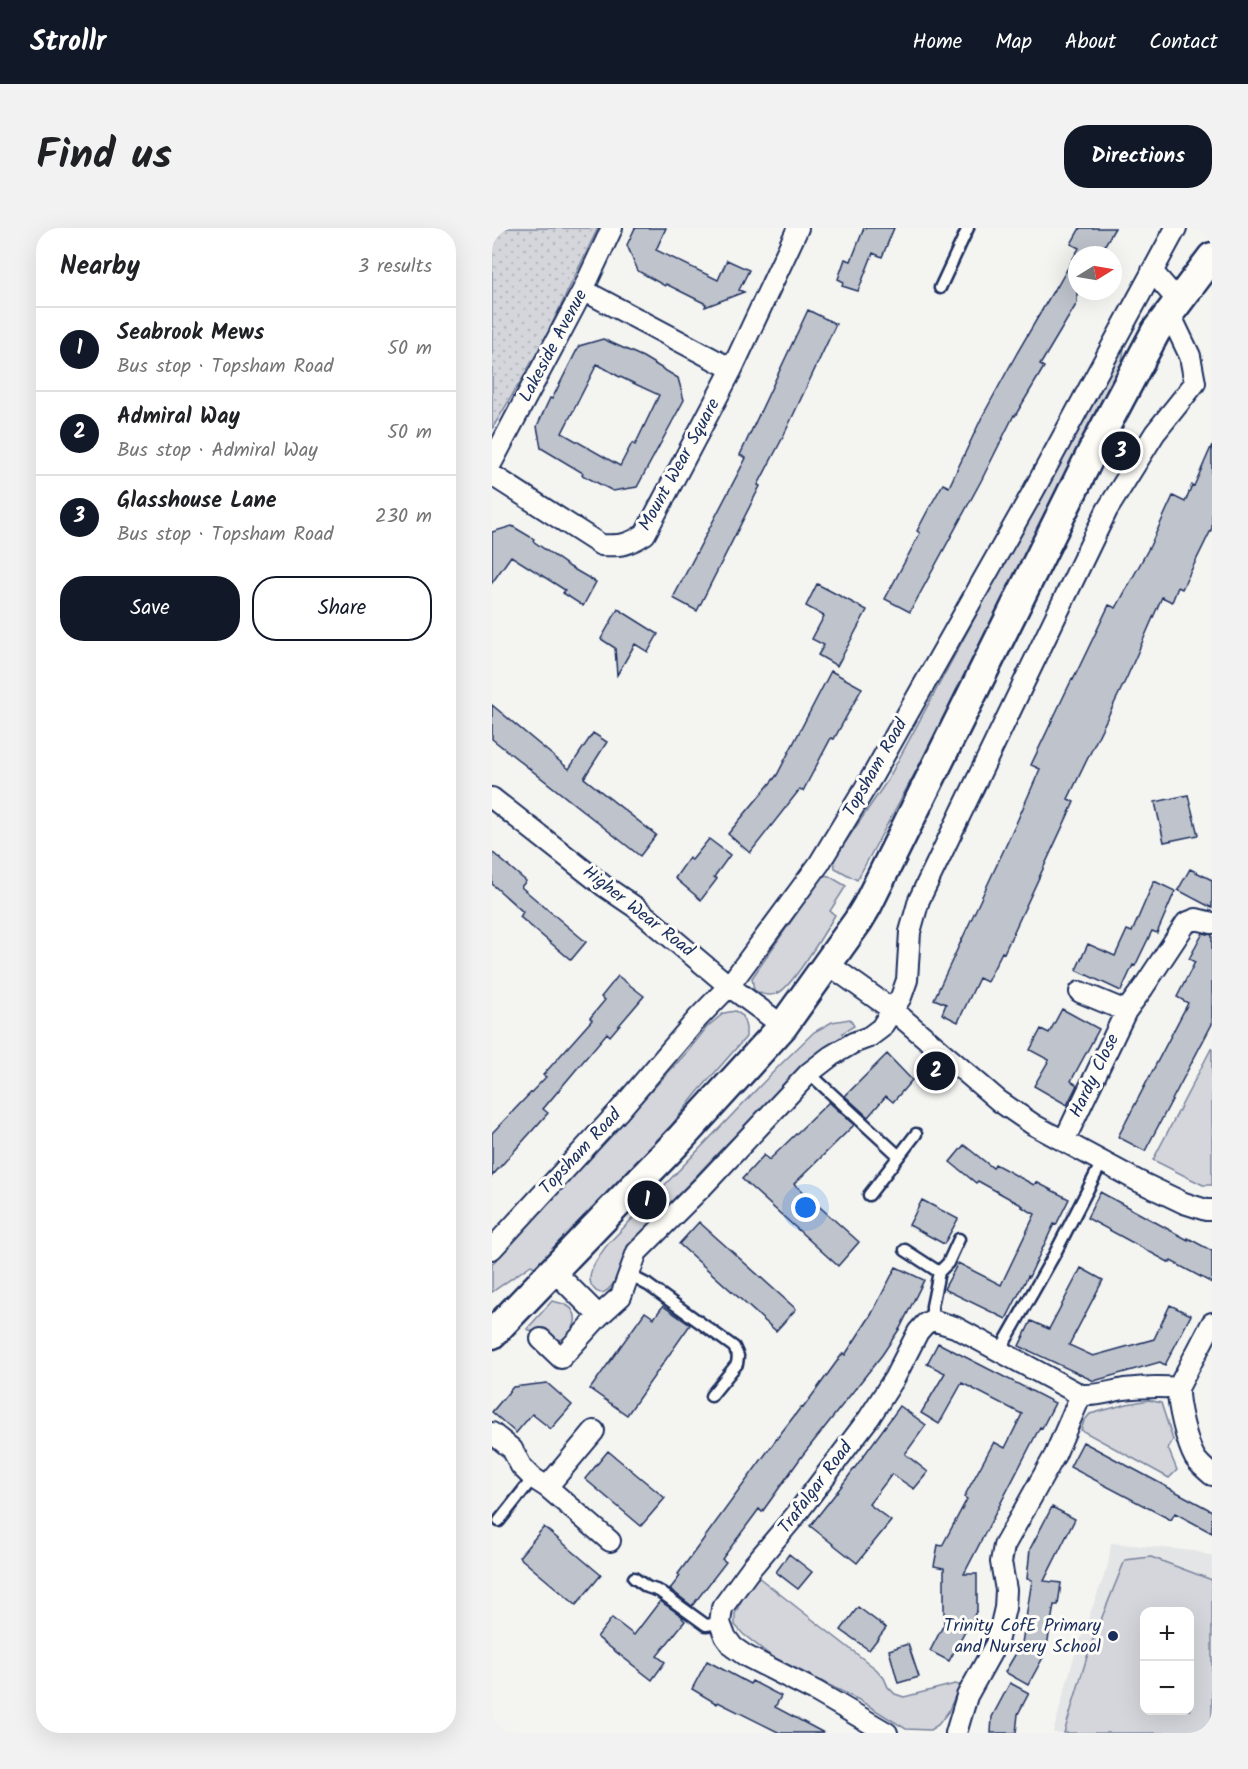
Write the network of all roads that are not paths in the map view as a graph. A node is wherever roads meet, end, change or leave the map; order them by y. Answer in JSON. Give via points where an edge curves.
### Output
{"nodes":[{"id":1,"x":612,"y":228,"type":"edge"},
{"id":2,"x":798,"y":228,"type":"edge"},
{"id":3,"x":968,"y":228,"type":"edge"},
{"id":4,"x":1176,"y":228,"type":"edge"},
{"id":5,"x":1212,"y":256,"type":"edge"},
{"id":6,"x":1152,"y":271,"type":"junction"},
{"id":7,"x":940,"y":288,"type":"dead end"},
{"id":8,"x":584,"y":290,"type":"junction"},
{"id":9,"x":1173,"y":306,"type":"junction"},
{"id":10,"x":732,"y":369,"type":"junction"},
{"id":11,"x":492,"y":462,"type":"edge"},
{"id":12,"x":492,"y":475,"type":"edge"},
{"id":13,"x":492,"y":798,"type":"edge"},
{"id":14,"x":1212,"y":923,"type":"edge"},
{"id":15,"x":828,"y":964,"type":"junction"},
{"id":16,"x":729,"y":986,"type":"junction"},
{"id":17,"x":1080,"y":992,"type":"dead end"},
{"id":18,"x":894,"y":1011,"type":"junction"},
{"id":19,"x":1126,"y":1011,"type":"junction"},
{"id":20,"x":783,"y":1026,"type":"junction"},
{"id":21,"x":809,"y":1073,"type":"junction"},
{"id":22,"x":916,"y":1134,"type":"dead end"},
{"id":23,"x":1064,"y":1141,"type":"junction"},
{"id":24,"x":898,"y":1155,"type":"junction"},
{"id":25,"x":1102,"y":1162,"type":"junction"},
{"id":26,"x":869,"y":1195,"type":"dead end"},
{"id":27,"x":1212,"y":1210,"type":"edge"},
{"id":28,"x":959,"y":1239,"type":"dead end"},
{"id":29,"x":492,"y":1249,"type":"edge"},
{"id":30,"x":905,"y":1250,"type":"dead end"},
{"id":31,"x":554,"y":1271,"type":"junction"},
{"id":32,"x":939,"y":1272,"type":"junction"},
{"id":33,"x":629,"y":1275,"type":"junction"},
{"id":34,"x":599,"y":1316,"type":"junction"},
{"id":35,"x":932,"y":1320,"type":"junction"},
{"id":36,"x":1212,"y":1323,"type":"edge"},
{"id":37,"x":492,"y":1334,"type":"edge"},
{"id":38,"x":541,"y":1339,"type":"dead end"},
{"id":39,"x":1206,"y":1348,"type":"edge"},
{"id":40,"x":999,"y":1352,"type":"junction"},
{"id":41,"x":1178,"y":1388,"type":"junction"},
{"id":42,"x":1081,"y":1395,"type":"junction"},
{"id":43,"x":711,"y":1396,"type":"dead end"},
{"id":44,"x":594,"y":1431,"type":"dead end"},
{"id":45,"x":492,"y":1433,"type":"edge"},
{"id":46,"x":1212,"y":1475,"type":"edge"},
{"id":47,"x":540,"y":1482,"type":"junction"},
{"id":48,"x":499,"y":1521,"type":"dead end"},
{"id":49,"x":610,"y":1542,"type":"dead end"},
{"id":50,"x":634,"y":1578,"type":"dead end"},
{"id":51,"x":720,"y":1623,"type":"junction"},
{"id":52,"x":888,"y":1733,"type":"edge"},
{"id":53,"x":956,"y":1733,"type":"edge"}],
"edges":[{"from":1,"to":8,"type":"street","name":"Lakeside Avenue"},
{"from":2,"to":10,"type":"street","name":"Mount Wear Square"},
{"from":3,"to":7,"type":"lane"},
{"from":4,"to":6,"type":"street","name":"Topsham Road"},
{"from":5,"to":9,"type":"street"},
{"from":6,"to":9,"type":"street"},
{"from":6,"to":16,"type":"street","name":"Topsham Road","via":[[873,775],[819,864]]},
{"from":8,"to":10,"type":"street"},
{"from":8,"to":11,"type":"street","name":"Lakeside Avenue"},
{"from":9,"to":15,"type":"street","via":[[1096,444],[867,906]]},
{"from":9,"to":18,"type":"street","via":[[1190,356],[1194,383],[1155,433],[1107,510],[923,892],[910,932],[907,980]]},
{"from":10,"to":12,"type":"street","name":"Mount Wear Square","via":[[645,534],[632,542],[601,545]]},
{"from":13,"to":16,"type":"street","name":"Higher Wear Road","via":[[635,907]]},
{"from":14,"to":19,"type":"street","name":"Hardy Close","via":[[1196,919],[1186,922]]},
{"from":15,"to":18,"type":"street"},
{"from":15,"to":20,"type":"street"},
{"from":16,"to":20,"type":"street","name":"Higher Wear Road"},
{"from":16,"to":29,"type":"street","name":"Topsham Road"},
{"from":17,"to":19,"type":"street","name":"Hardy Close"},
{"from":18,"to":21,"type":"street","via":[[869,1037],[831,1056]]},
{"from":18,"to":23,"type":"street","via":[[999,1101]]},
{"from":19,"to":23,"type":"street","name":"Hardy Close"},
{"from":20,"to":31,"type":"street"},
{"from":21,"to":24,"type":"lane"},
{"from":21,"to":33,"type":"street","via":[[637,1252]]},
{"from":22,"to":24,"type":"lane"},
{"from":23,"to":25,"type":"street"},
{"from":24,"to":26,"type":"lane"},
{"from":25,"to":27,"type":"street","via":[[1184,1203]]},
{"from":25,"to":40,"type":"lane"},
{"from":28,"to":32,"type":"lane","via":[[948,1263]]},
{"from":30,"to":32,"type":"lane"},
{"from":31,"to":34,"type":"street"},
{"from":31,"to":37,"type":"street"},
{"from":32,"to":35,"type":"lane"},
{"from":33,"to":34,"type":"street","via":[[621,1296]]},
{"from":33,"to":43,"type":"lane","via":[[734,1347],[737,1364]]},
{"from":34,"to":38,"type":"street","via":[[561,1358]]},
{"from":35,"to":40,"type":"street","via":[[955,1327]]},
{"from":35,"to":51,"type":"street","name":"Trafalgar Road","via":[[918,1332],[869,1418],[722,1608]]},
{"from":36,"to":39,"type":"street"},
{"from":39,"to":41,"type":"street"},
{"from":40,"to":42,"type":"street"},
{"from":41,"to":42,"type":"street","via":[[1162,1386]]},
{"from":41,"to":46,"type":"street","via":[[1177,1400],[1190,1447],[1196,1460]]},
{"from":42,"to":53,"type":"street","via":[[1055,1455],[1004,1546],[1001,1562],[1005,1608],[997,1642],[967,1696]]},
{"from":44,"to":47,"type":"street"},
{"from":45,"to":47,"type":"street","via":[[513,1449],[521,1466]]},
{"from":47,"to":48,"type":"lane"},
{"from":47,"to":49,"type":"street"},
{"from":50,"to":51,"type":"lane","via":[[706,1624]]},
{"from":51,"to":52,"type":"street","via":[[725,1636],[740,1652]]}]}
